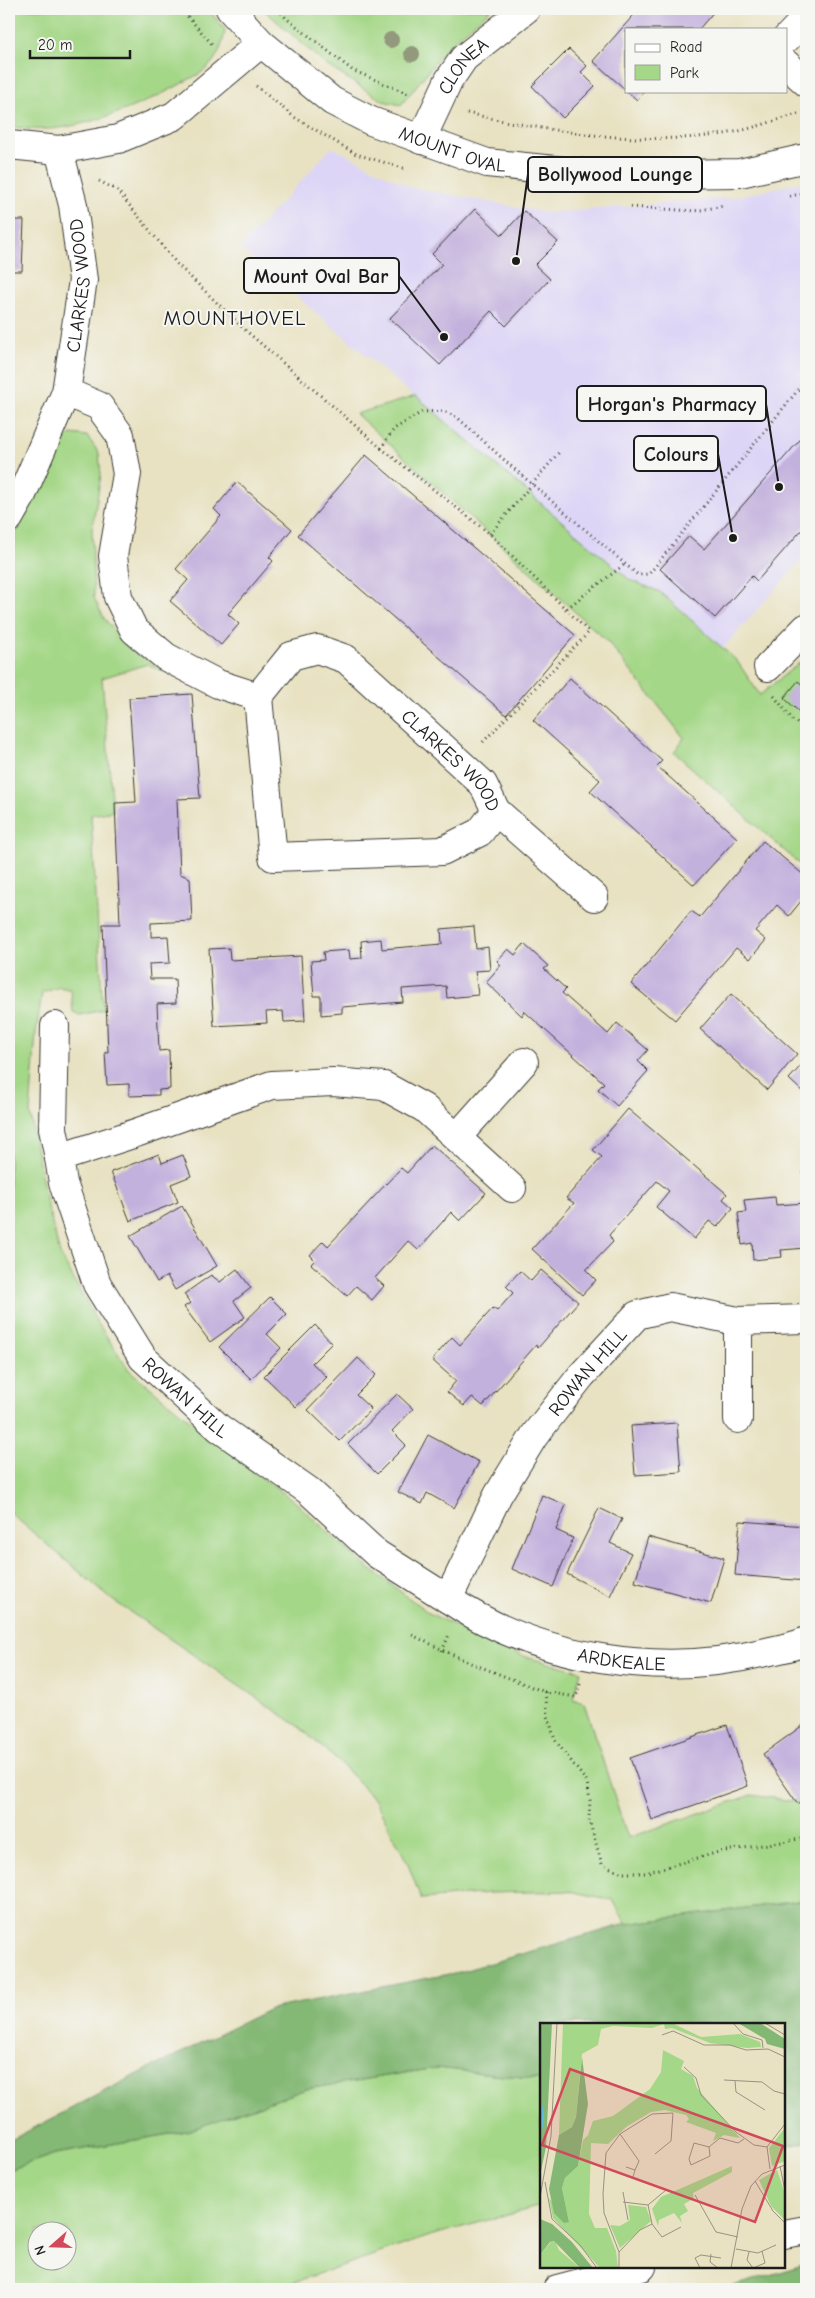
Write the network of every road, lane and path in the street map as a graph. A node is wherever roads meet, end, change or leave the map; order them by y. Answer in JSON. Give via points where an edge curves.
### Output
{"nodes":[{"id":1,"x":181,"y":9,"type":"edge"},
{"id":2,"x":230,"y":9,"type":"edge"},
{"id":3,"x":278,"y":9,"type":"edge"},
{"id":4,"x":526,"y":9,"type":"edge"},
{"id":5,"x":261,"y":43,"type":"junction"},
{"id":6,"x":788,"y":66,"type":"edge"},
{"id":7,"x":232,"y":67,"type":"junction"},
{"id":8,"x":806,"y":82,"type":"edge"},
{"id":9,"x":437,"y":106,"type":"junction"},
{"id":10,"x":806,"y":111,"type":"edge"},
{"id":11,"x":421,"y":140,"type":"junction"},
{"id":12,"x":9,"y":145,"type":"edge"},
{"id":13,"x":59,"y":150,"type":"junction"},
{"id":14,"x":806,"y":158,"type":"edge"},
{"id":15,"x":66,"y":180,"type":"junction"},
{"id":16,"x":806,"y":380,"type":"edge"},
{"id":17,"x":66,"y":392,"type":"junction"},
{"id":18,"x":381,"y":448,"type":"junction"},
{"id":19,"x":562,"y":450,"type":"dead end"},
{"id":20,"x":532,"y":485,"type":"junction"},
{"id":21,"x":9,"y":518,"type":"edge"},
{"id":22,"x":490,"y":534,"type":"junction"},
{"id":23,"x":625,"y":564,"type":"junction"},
{"id":24,"x":567,"y":608,"type":"junction"},
{"id":25,"x":806,"y":628,"type":"edge"},
{"id":26,"x":768,"y":667,"type":"joint"},
{"id":27,"x":258,"y":697,"type":"junction"},
{"id":28,"x":806,"y":730,"type":"edge"},
{"id":29,"x":462,"y":764,"type":"junction"},
{"id":30,"x":496,"y":811,"type":"junction"},
{"id":31,"x":594,"y":897,"type":"dead end"},
{"id":32,"x":55,"y":1026,"type":"dead end"},
{"id":33,"x":524,"y":1062,"type":"dead end"},
{"id":34,"x":457,"y":1136,"type":"junction"},
{"id":35,"x":59,"y":1158,"type":"junction"},
{"id":36,"x":512,"y":1188,"type":"dead end"},
{"id":37,"x":806,"y":1319,"type":"edge"},
{"id":38,"x":738,"y":1321,"type":"junction"},
{"id":39,"x":738,"y":1419,"type":"dead end"},
{"id":40,"x":448,"y":1599,"type":"junction"},
{"id":41,"x":412,"y":1635,"type":"dead end"},
{"id":42,"x":806,"y":1641,"type":"edge"},
{"id":43,"x":589,"y":1655,"type":"junction"},
{"id":44,"x":545,"y":1692,"type":"junction"},
{"id":45,"x":806,"y":1838,"type":"edge"},
{"id":46,"x":806,"y":2230,"type":"edge"},
{"id":47,"x":785,"y":2234,"type":"edge"},
{"id":48,"x":638,"y":2268,"type":"edge"},
{"id":49,"x":557,"y":2289,"type":"edge"}],
"edges":[{"from":1,"to":7,"type":"path"},
{"from":2,"to":5,"type":"main road","name":"MOUNT OVAL"},
{"from":3,"to":9,"type":"path","via":[[352,70]]},
{"from":4,"to":9,"type":"main road","name":"CLONEA","via":[[464,58]]},
{"from":5,"to":7,"type":"main road"},
{"from":5,"to":11,"type":"main road","name":"MOUNT OVAL","via":[[332,102],[371,122]]},
{"from":6,"to":8,"type":"main road"},
{"from":7,"to":13,"type":"main road","via":[[174,116],[118,139]]},
{"from":9,"to":10,"type":"path","via":[[513,123],[633,139],[724,134]]},
{"from":9,"to":11,"type":"main road","name":"CLONEA"},
{"from":11,"to":14,"type":"main road","name":"MOUNT OVAL","via":[[487,162],[584,173],[740,173]]},
{"from":12,"to":13,"type":"main road"},
{"from":13,"to":15,"type":"main road","name":"CLARKES WOOD"},
{"from":15,"to":17,"type":"main road","name":"CLARKES WOOD","via":[[73,205],[83,280]]},
{"from":15,"to":18,"type":"path","via":[[95,179],[117,190],[177,264],[244,329]]},
{"from":16,"to":23,"type":"path","via":[[649,574],[638,575]]},
{"from":17,"to":21,"type":"main road","name":"CLARKES WOOD"},
{"from":17,"to":27,"type":"main road","via":[[99,406],[120,435],[127,474],[113,556],[118,597],[134,630],[166,658],[218,684]]},
{"from":18,"to":20,"type":"path","via":[[394,429],[422,412],[444,411],[458,418]]},
{"from":18,"to":22,"type":"path"},
{"from":19,"to":20,"type":"path"},
{"from":20,"to":22,"type":"path"},
{"from":20,"to":23,"type":"path"},
{"from":22,"to":24,"type":"path"},
{"from":23,"to":24,"type":"path"},
{"from":24,"to":29,"type":"path","via":[[589,632]]},
{"from":25,"to":26,"type":"main road"},
{"from":26,"to":28,"type":"path","via":[[772,693],[793,720]]},
{"from":27,"to":29,"type":"main road","name":"CLARKES WOOD","via":[[291,656],[317,649],[346,659]]},
{"from":27,"to":30,"type":"main road","name":"CLARKES WOOD","via":[[273,857],[442,851],[480,832]]},
{"from":29,"to":30,"type":"main road","name":"CLARKES WOOD","via":[[483,784]]},
{"from":30,"to":31,"type":"main road"},
{"from":32,"to":35,"type":"main road","name":"ROWAN HILL","via":[[53,1130]]},
{"from":33,"to":34,"type":"main road"},
{"from":34,"to":35,"type":"main road","via":[[424,1108],[384,1086],[333,1082],[272,1085]]},
{"from":34,"to":36,"type":"main road"},
{"from":35,"to":40,"type":"main road","name":"ROWAN HILL","via":[[97,1284],[143,1358],[219,1428],[309,1491],[378,1554]]},
{"from":37,"to":38,"type":"main road","name":"ROWAN HILL"},
{"from":38,"to":39,"type":"main road"},
{"from":38,"to":40,"type":"main road","name":"ROWAN HILL","via":[[670,1306],[638,1315],[581,1376],[534,1436],[498,1496]]},
{"from":40,"to":43,"type":"main road","name":"ARDKEALE","via":[[494,1625],[553,1648]]},
{"from":41,"to":44,"type":"path","via":[[468,1662]]},
{"from":42,"to":43,"type":"main road","name":"ARDKEALE","via":[[741,1658],[677,1664]]},
{"from":43,"to":44,"type":"path","via":[[576,1697]]},
{"from":44,"to":45,"type":"path","via":[[555,1740],[587,1782],[590,1800],[588,1820],[602,1864],[622,1873],[645,1873],[720,1852]]},
{"from":46,"to":47,"type":"main road"},
{"from":48,"to":49,"type":"main road"}]}
